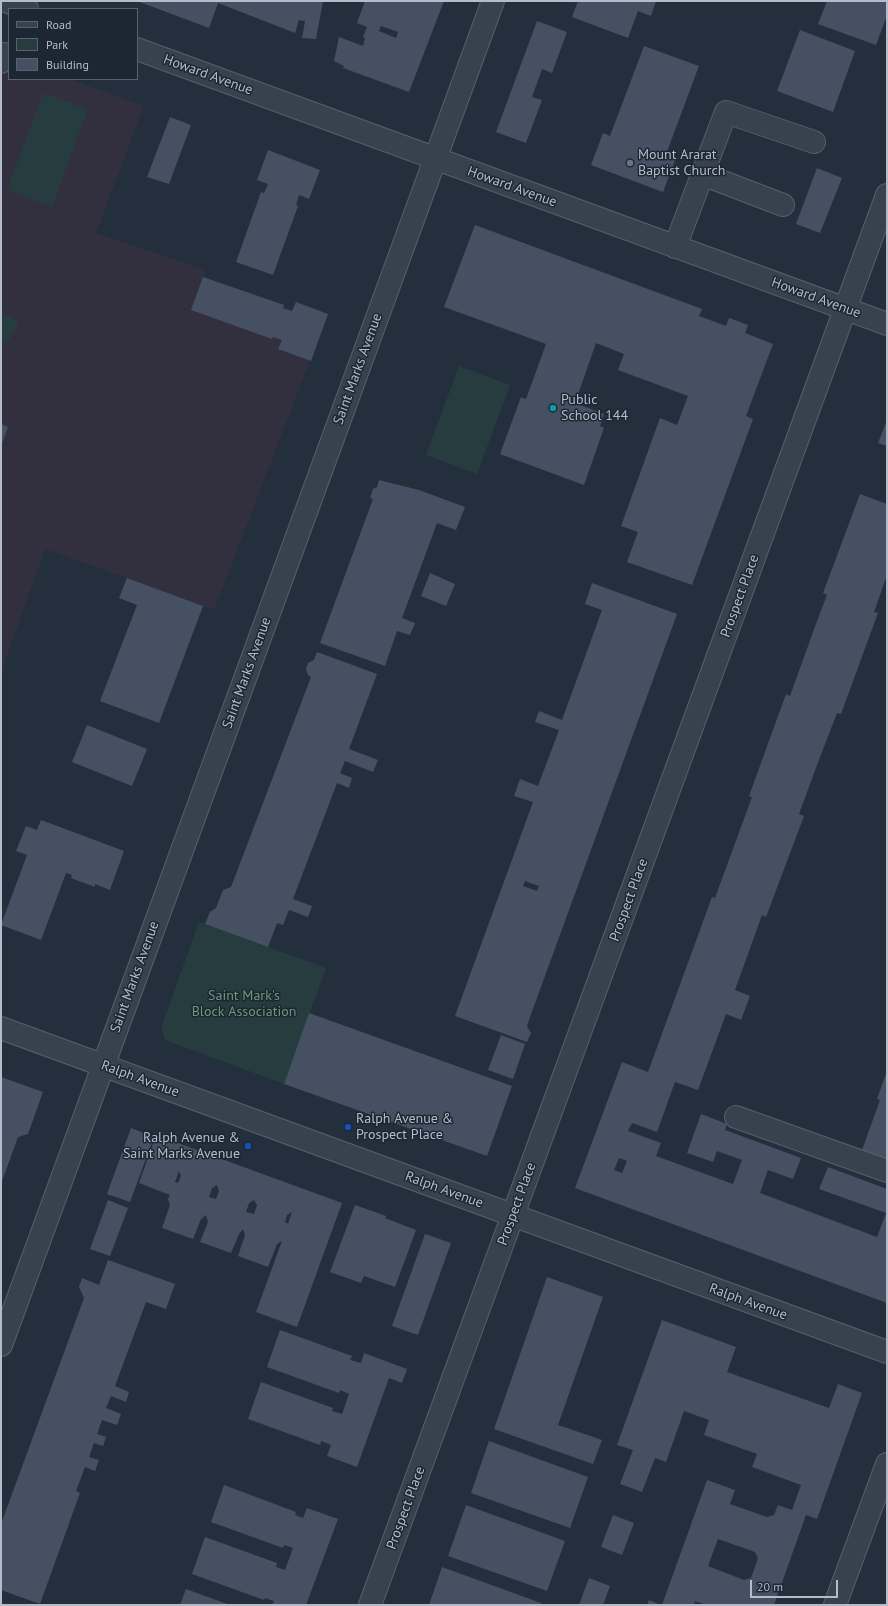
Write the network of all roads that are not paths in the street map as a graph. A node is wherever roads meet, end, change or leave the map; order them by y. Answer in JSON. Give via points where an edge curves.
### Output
{"nodes":[{"id":1,"x":493,"y":1,"type":"edge"},
{"id":2,"x":138,"y":49,"type":"edge"},
{"id":3,"x":814,"y":142,"type":"dead end"},
{"id":4,"x":435,"y":159,"type":"junction"},
{"id":5,"x":702,"y":174,"type":"junction"},
{"id":6,"x":887,"y":195,"type":"edge"},
{"id":7,"x":783,"y":205,"type":"dead end"},
{"id":8,"x":675,"y":246,"type":"junction"},
{"id":9,"x":845,"y":309,"type":"junction"},
{"id":10,"x":887,"y":324,"type":"edge"},
{"id":11,"x":1,"y":1028,"type":"edge"},
{"id":12,"x":103,"y":1066,"type":"junction"},
{"id":13,"x":736,"y":1117,"type":"dead end"},
{"id":14,"x":887,"y":1171,"type":"edge"},
{"id":15,"x":513,"y":1215,"type":"junction"},
{"id":16,"x":1,"y":1345,"type":"edge"},
{"id":17,"x":887,"y":1352,"type":"edge"},
{"id":18,"x":887,"y":1464,"type":"edge"},
{"id":19,"x":370,"y":1605,"type":"edge"},
{"id":20,"x":835,"y":1605,"type":"edge"}],
"edges":[{"from":1,"to":4,"type":"street","name":"Saint Marks Avenue"},
{"from":2,"to":4,"type":"street","name":"Howard Avenue"},
{"from":3,"to":5,"type":"street","via":[[726,112]]},
{"from":4,"to":8,"type":"street","name":"Howard Avenue"},
{"from":4,"to":12,"type":"street","name":"Saint Marks Avenue"},
{"from":5,"to":7,"type":"street"},
{"from":5,"to":8,"type":"street"},
{"from":6,"to":9,"type":"street","name":"Prospect Place"},
{"from":8,"to":9,"type":"street","name":"Howard Avenue"},
{"from":9,"to":10,"type":"street","name":"Howard Avenue"},
{"from":9,"to":15,"type":"street","name":"Prospect Place"},
{"from":11,"to":12,"type":"street","name":"Ralph Avenue"},
{"from":12,"to":15,"type":"street","name":"Ralph Avenue"},
{"from":12,"to":16,"type":"street","name":"Saint Marks Avenue"},
{"from":13,"to":14,"type":"street"},
{"from":15,"to":17,"type":"street","name":"Ralph Avenue"},
{"from":15,"to":19,"type":"street","name":"Prospect Place"},
{"from":18,"to":20,"type":"street"}]}
